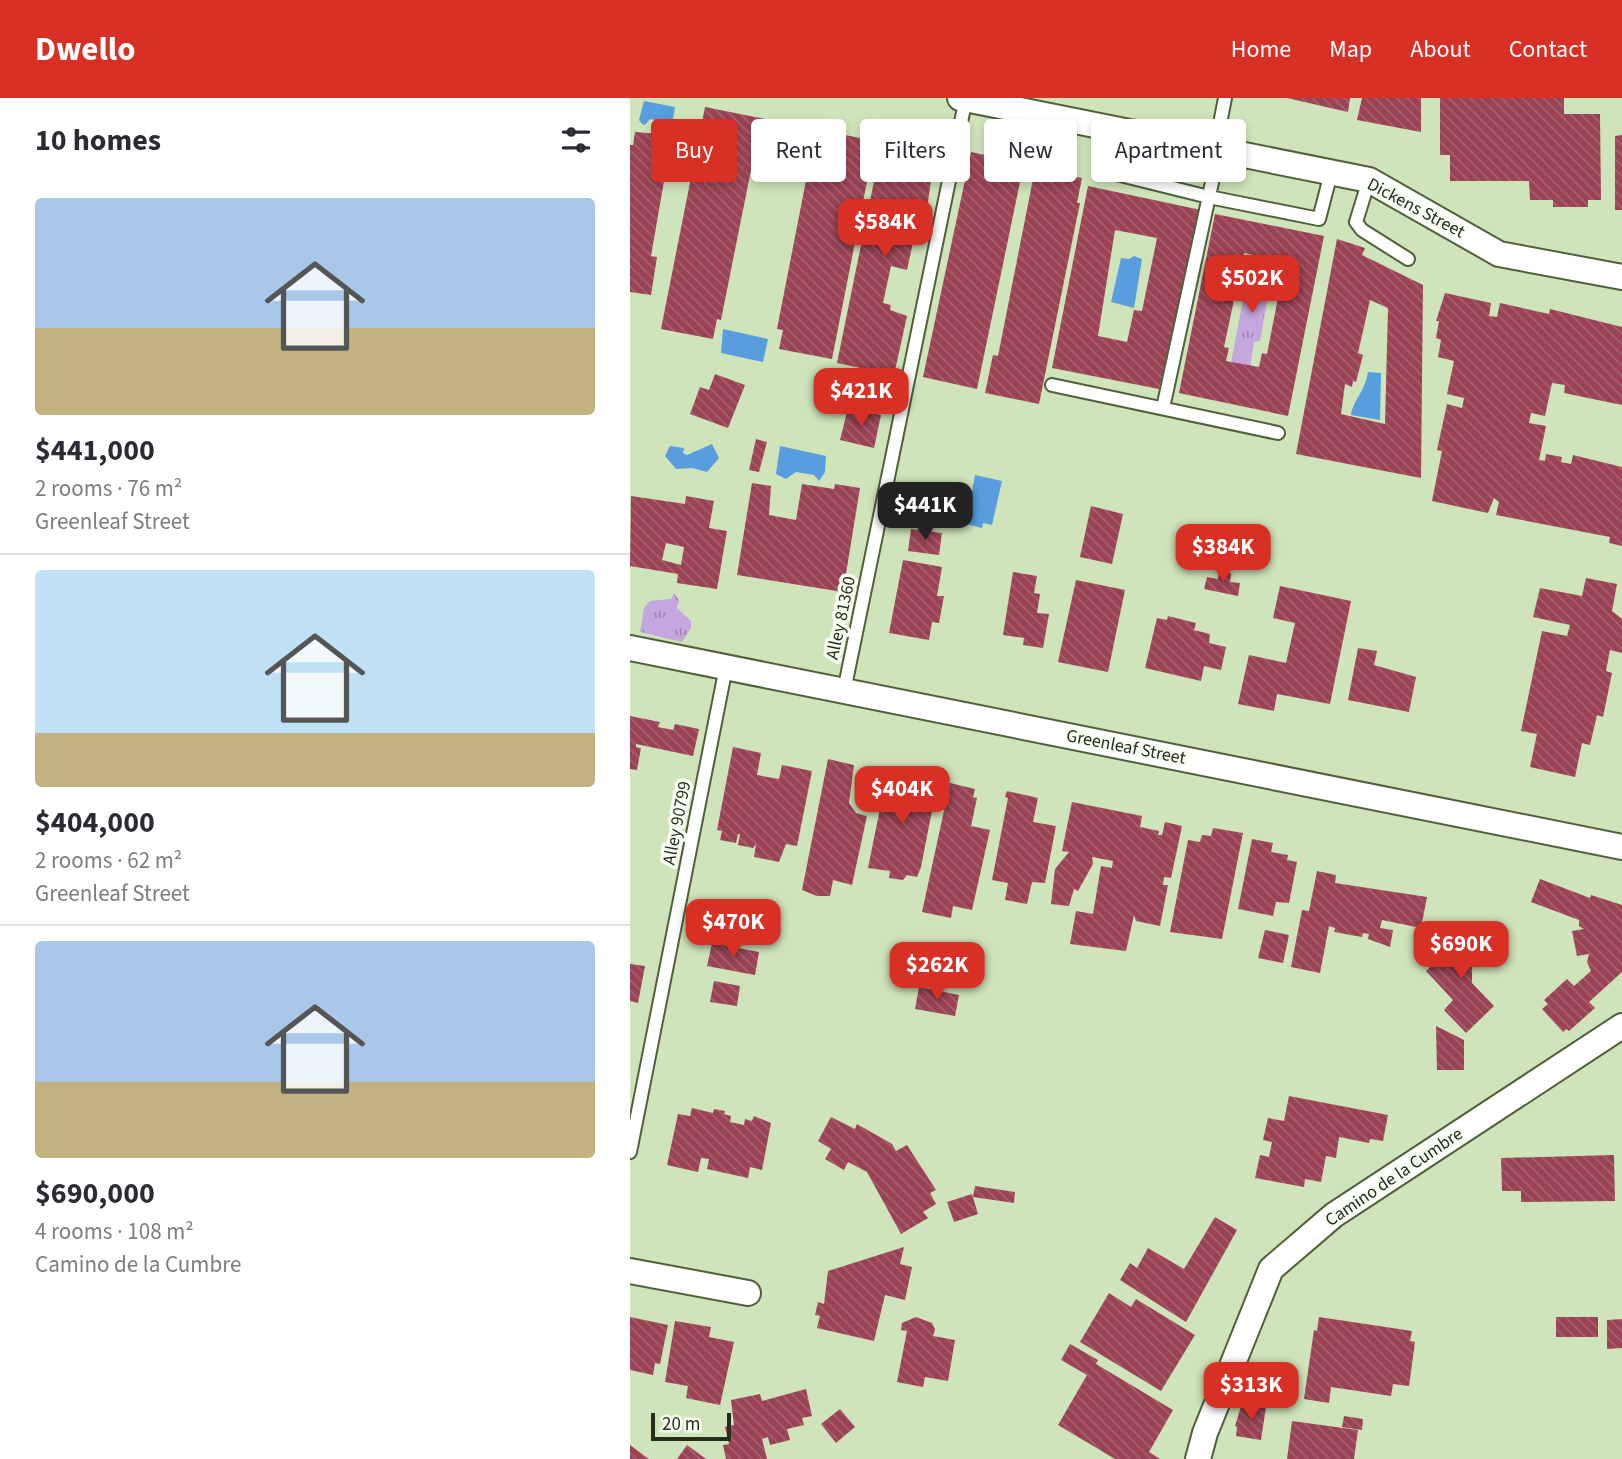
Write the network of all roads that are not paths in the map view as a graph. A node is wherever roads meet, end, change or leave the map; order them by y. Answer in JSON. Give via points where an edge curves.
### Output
{"nodes":[{"id":1,"x":963,"y":98,"type":"edge"},
{"id":2,"x":1225,"y":98,"type":"edge"},
{"id":3,"x":1222,"y":119,"type":"edge"},
{"id":4,"x":1091,"y":125,"type":"edge"},
{"id":5,"x":1246,"y":156,"type":"edge"},
{"id":6,"x":1331,"y":173,"type":"junction"},
{"id":7,"x":1369,"y":180,"type":"junction"},
{"id":8,"x":1148,"y":182,"type":"edge"},
{"id":9,"x":1212,"y":182,"type":"edge"},
{"id":10,"x":1209,"y":197,"type":"junction"},
{"id":11,"x":1408,"y":259,"type":"dead end"},
{"id":12,"x":1622,"y":277,"type":"edge"},
{"id":13,"x":1052,"y":385,"type":"dead end"},
{"id":14,"x":1163,"y":408,"type":"junction"},
{"id":15,"x":1278,"y":433,"type":"dead end"},
{"id":16,"x":630,"y":648,"type":"edge"},
{"id":17,"x":726,"y":667,"type":"junction"},
{"id":18,"x":844,"y":691,"type":"junction"},
{"id":19,"x":1622,"y":847,"type":"edge"},
{"id":20,"x":1622,"y":1026,"type":"edge"},
{"id":21,"x":630,"y":1152,"type":"edge"},
{"id":22,"x":630,"y":1271,"type":"edge"},
{"id":23,"x":748,"y":1293,"type":"dead end"},
{"id":24,"x":1198,"y":1459,"type":"edge"}],
"edges":[{"from":1,"to":4,"type":"street","name":"Dickens Street"},
{"from":1,"to":18,"type":"lane","name":"Alley 81360"},
{"from":2,"to":3,"type":"lane"},
{"from":5,"to":6,"type":"street","name":"Dickens Street"},
{"from":6,"to":7,"type":"street","name":"Dickens Street"},
{"from":6,"to":10,"type":"lane","via":[[1319,219]]},
{"from":7,"to":11,"type":"lane","via":[[1356,222]]},
{"from":7,"to":12,"type":"street","name":"Dickens Street","via":[[1499,254]]},
{"from":8,"to":10,"type":"lane"},
{"from":9,"to":10,"type":"lane"},
{"from":10,"to":14,"type":"lane"},
{"from":13,"to":14,"type":"lane"},
{"from":14,"to":15,"type":"lane"},
{"from":16,"to":17,"type":"street","name":"Greenleaf Street"},
{"from":17,"to":18,"type":"street","name":"Greenleaf Street"},
{"from":17,"to":21,"type":"lane","name":"Alley 90799"},
{"from":18,"to":19,"type":"street","name":"Greenleaf Street"},
{"from":20,"to":24,"type":"street","name":"Camino de la Cumbre","via":[[1334,1215],[1271,1269]]},
{"from":22,"to":23,"type":"street"}]}
